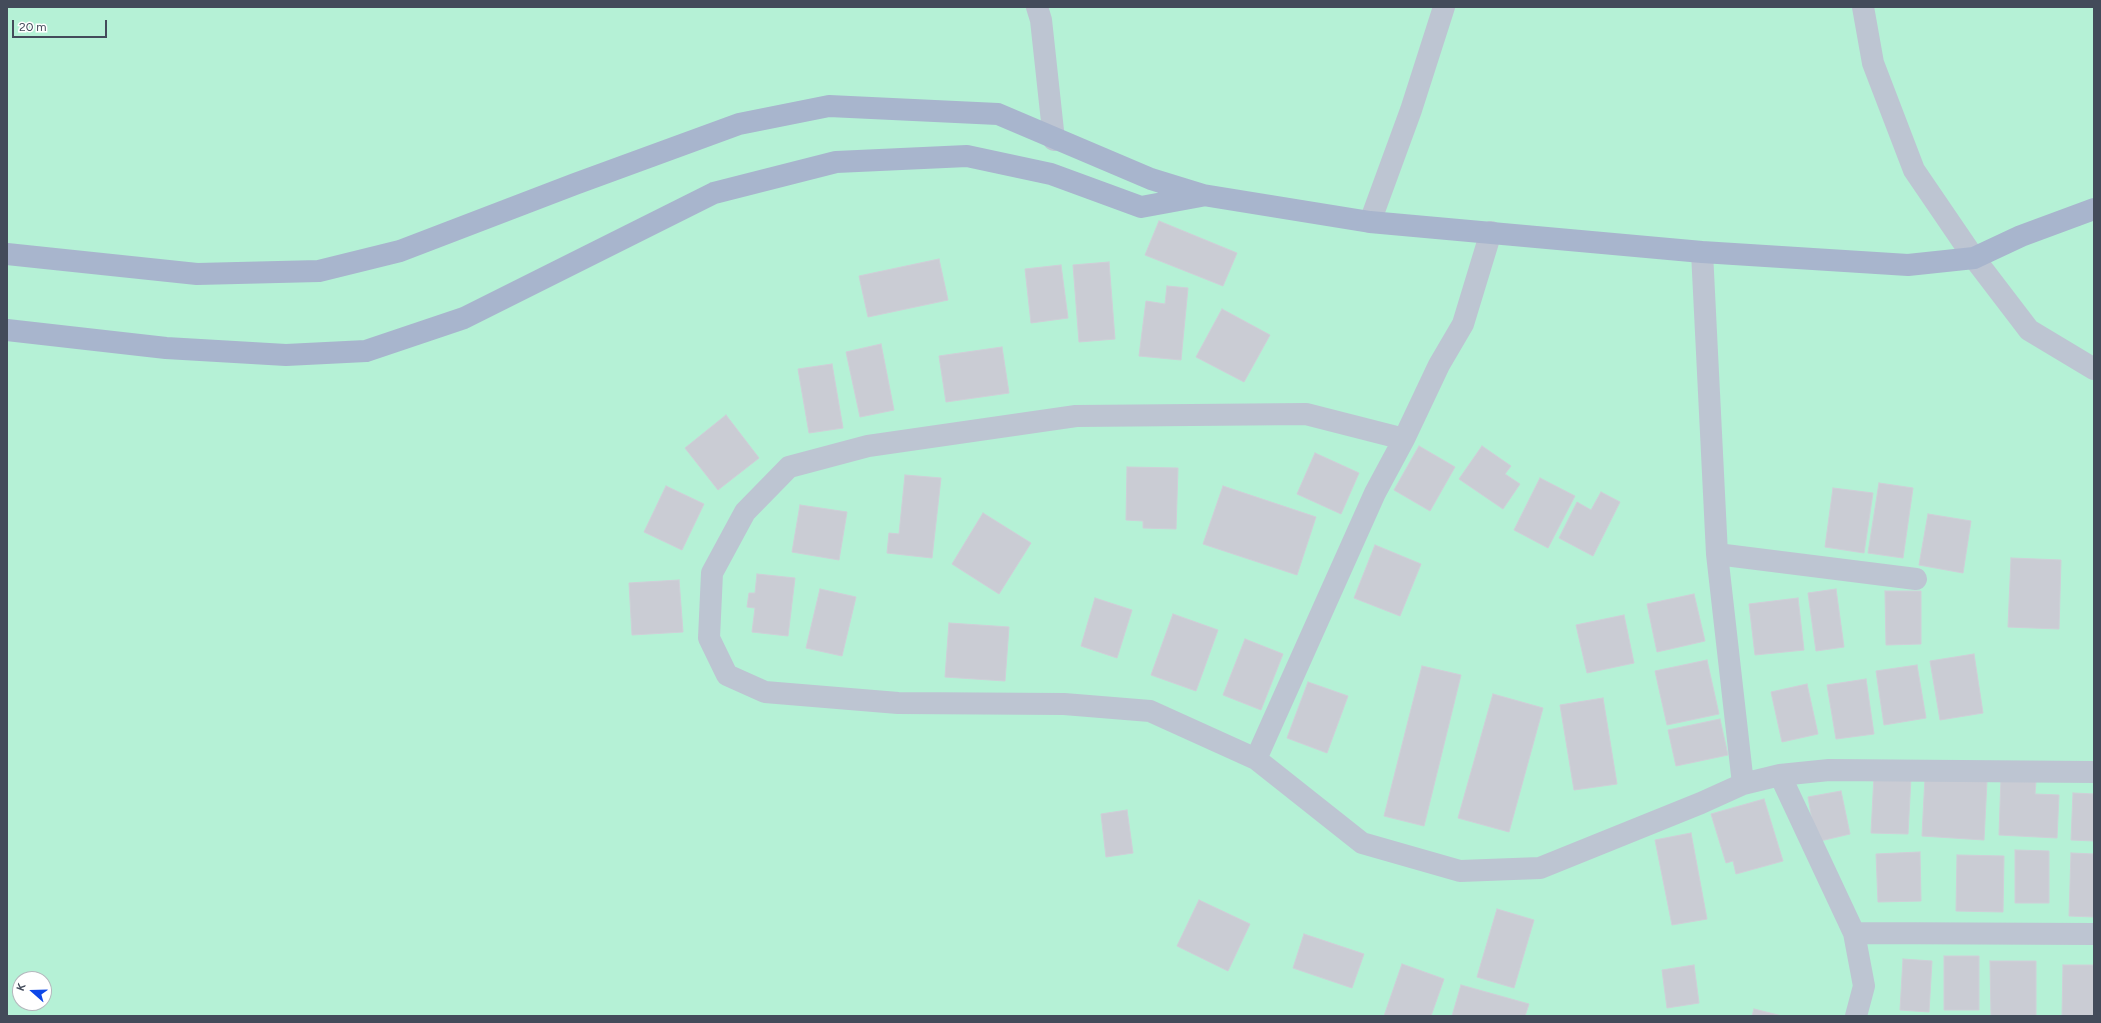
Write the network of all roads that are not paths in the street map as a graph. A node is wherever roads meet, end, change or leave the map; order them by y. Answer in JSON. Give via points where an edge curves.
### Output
{"nodes":[{"id":1,"x":1037,"y":7,"type":"edge"},
{"id":2,"x":1444,"y":7,"type":"edge"},
{"id":3,"x":1863,"y":7,"type":"edge"},
{"id":4,"x":1054,"y":140,"type":"junction"},
{"id":5,"x":1203,"y":196,"type":"junction"},
{"id":6,"x":2094,"y":210,"type":"edge"},
{"id":7,"x":1370,"y":222,"type":"junction"},
{"id":8,"x":1491,"y":232,"type":"junction"},
{"id":9,"x":1702,"y":252,"type":"junction"},
{"id":10,"x":7,"y":254,"type":"edge"},
{"id":11,"x":1974,"y":258,"type":"junction"},
{"id":12,"x":7,"y":330,"type":"edge"},
{"id":13,"x":2094,"y":369,"type":"edge"},
{"id":14,"x":1404,"y":439,"type":"junction"},
{"id":15,"x":1717,"y":554,"type":"junction"},
{"id":16,"x":1916,"y":579,"type":"dead end"},
{"id":17,"x":1256,"y":759,"type":"junction"},
{"id":18,"x":2094,"y":772,"type":"edge"},
{"id":19,"x":1780,"y":775,"type":"junction"},
{"id":20,"x":1743,"y":784,"type":"junction"},
{"id":21,"x":1854,"y":933,"type":"junction"},
{"id":22,"x":2094,"y":934,"type":"edge"},
{"id":23,"x":1856,"y":1016,"type":"edge"}],
"edges":[{"from":1,"to":4,"type":"street","via":[[1041,20]]},
{"from":2,"to":7,"type":"street","via":[[1416,95]]},
{"from":3,"to":11,"type":"street","via":[[1873,63],[1914,170]]},
{"from":4,"to":5,"type":"main road","via":[[1151,179]]},
{"from":4,"to":10,"type":"main road","via":[[998,114],[829,106],[739,124],[400,251],[319,271],[197,274]]},
{"from":5,"to":7,"type":"main road"},
{"from":5,"to":12,"type":"main road","via":[[1141,207],[1051,174],[967,156],[836,162],[714,193],[464,318],[366,350],[286,356],[166,348]]},
{"from":6,"to":11,"type":"main road","via":[[2021,236]]},
{"from":7,"to":8,"type":"main road"},
{"from":8,"to":9,"type":"main road"},
{"from":8,"to":14,"type":"street","via":[[1463,324],[1439,365]]},
{"from":9,"to":11,"type":"main road","via":[[1908,265]]},
{"from":9,"to":15,"type":"street"},
{"from":11,"to":13,"type":"street","via":[[2029,330]]},
{"from":14,"to":17,"type":"street","via":[[1372,501]]},
{"from":14,"to":17,"type":"street","via":[[1306,414],[1076,416],[868,446],[789,466],[745,512],[712,573],[709,638],[727,675],[765,692],[898,703],[1064,704],[1150,711]]},
{"from":15,"to":16,"type":"street"},
{"from":15,"to":20,"type":"street"},
{"from":17,"to":20,"type":"street","via":[[1362,843],[1460,872],[1540,868]]},
{"from":18,"to":19,"type":"street","via":[[1829,770]]},
{"from":19,"to":20,"type":"street"},
{"from":19,"to":21,"type":"street"},
{"from":21,"to":22,"type":"street"},
{"from":21,"to":23,"type":"street","via":[[1864,986]]}]}
